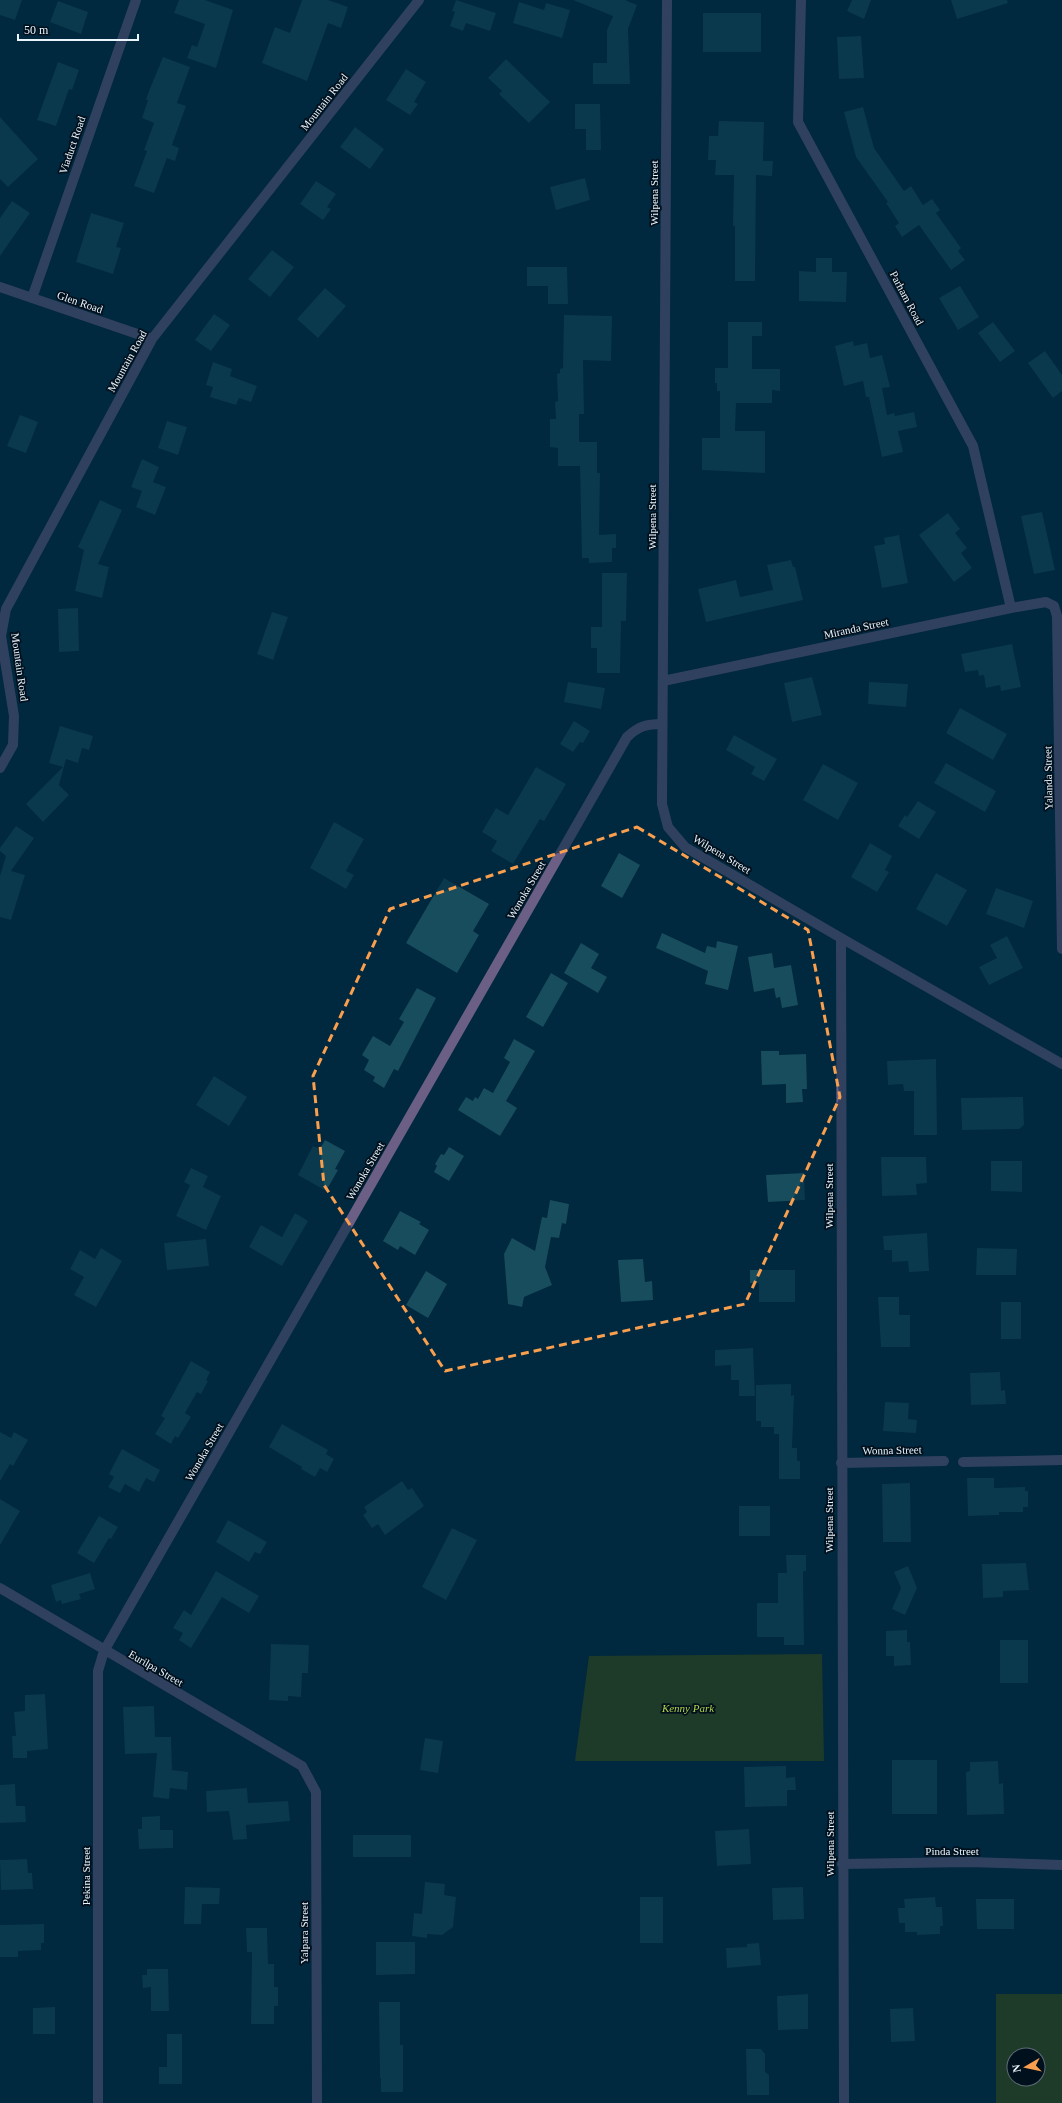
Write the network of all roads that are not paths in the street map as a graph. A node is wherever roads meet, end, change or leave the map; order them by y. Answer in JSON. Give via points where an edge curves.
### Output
{"nodes":[{"id":1,"x":136,"y":0,"type":"edge"},
{"id":2,"x":419,"y":0,"type":"edge"},
{"id":3,"x":667,"y":0,"type":"edge"},
{"id":4,"x":800,"y":0,"type":"edge"},
{"id":5,"x":0,"y":287,"type":"edge"},
{"id":6,"x":32,"y":298,"type":"junction"},
{"id":7,"x":152,"y":339,"type":"junction"},
{"id":8,"x":1054,"y":606,"type":"joint"},
{"id":9,"x":1011,"y":608,"type":"junction"},
{"id":10,"x":1,"y":636,"type":"edge"},
{"id":11,"x":663,"y":681,"type":"junction"},
{"id":12,"x":662,"y":724,"type":"junction"},
{"id":13,"x":0,"y":768,"type":"edge"},
{"id":14,"x":841,"y":938,"type":"junction"},
{"id":15,"x":1062,"y":949,"type":"edge"},
{"id":16,"x":1062,"y":1064,"type":"edge"},
{"id":17,"x":1062,"y":1460,"type":"edge"},
{"id":18,"x":944,"y":1461,"type":"dead end"},
{"id":19,"x":963,"y":1462,"type":"dead end"},
{"id":20,"x":841,"y":1463,"type":"junction"},
{"id":21,"x":0,"y":1588,"type":"edge"},
{"id":22,"x":104,"y":1651,"type":"junction"},
{"id":23,"x":302,"y":1766,"type":"joint"},
{"id":24,"x":842,"y":1864,"type":"junction"},
{"id":25,"x":1062,"y":1865,"type":"edge"},
{"id":26,"x":98,"y":2103,"type":"edge"},
{"id":27,"x":317,"y":2103,"type":"edge"},
{"id":28,"x":844,"y":2103,"type":"edge"}],
"edges":[{"from":1,"to":6,"type":"street","name":"Viaduct Road"},
{"from":2,"to":7,"type":"street","name":"Mountain Road"},
{"from":3,"to":11,"type":"street","name":"Wilpena Street"},
{"from":4,"to":9,"type":"street","name":"Parham Road","via":[[798,122],[973,446]]},
{"from":5,"to":6,"type":"street","name":"Glen Road"},
{"from":6,"to":7,"type":"street","name":"Glen Road"},
{"from":7,"to":10,"type":"street","name":"Mountain Road","via":[[6,609]]},
{"from":8,"to":9,"type":"street","name":"Miranda Street","via":[[1046,602]]},
{"from":8,"to":15,"type":"street","name":"Yalanda Street","via":[[1057,624]]},
{"from":9,"to":11,"type":"street","name":"Miranda Street"},
{"from":10,"to":13,"type":"street","name":"Mountain Road","via":[[14,716],[13,745]]},
{"from":11,"to":12,"type":"street","name":"Wilpena Street"},
{"from":12,"to":14,"type":"street","name":"Wilpena Street","via":[[662,804],[668,827],[672,832],[685,847]]},
{"from":12,"to":22,"type":"street","name":"Wonoka Street","via":[[638,727],[627,737]]},
{"from":14,"to":16,"type":"street","name":"Wilpena Street"},
{"from":14,"to":20,"type":"street","name":"Wilpena Street"},
{"from":17,"to":19,"type":"street"},
{"from":18,"to":20,"type":"street","name":"Wonna Street"},
{"from":20,"to":24,"type":"street","name":"Wilpena Street"},
{"from":21,"to":22,"type":"street","name":"Eurilpa Street"},
{"from":22,"to":23,"type":"street","name":"Eurilpa Street"},
{"from":22,"to":26,"type":"street","name":"Pekina Street","via":[[98,1670]]},
{"from":23,"to":27,"type":"street","name":"Yalpara Street","via":[[316,1792]]},
{"from":24,"to":25,"type":"street","name":"Pinda Street","via":[[968,1862]]},
{"from":24,"to":28,"type":"street","name":"Wilpena Street"}]}
